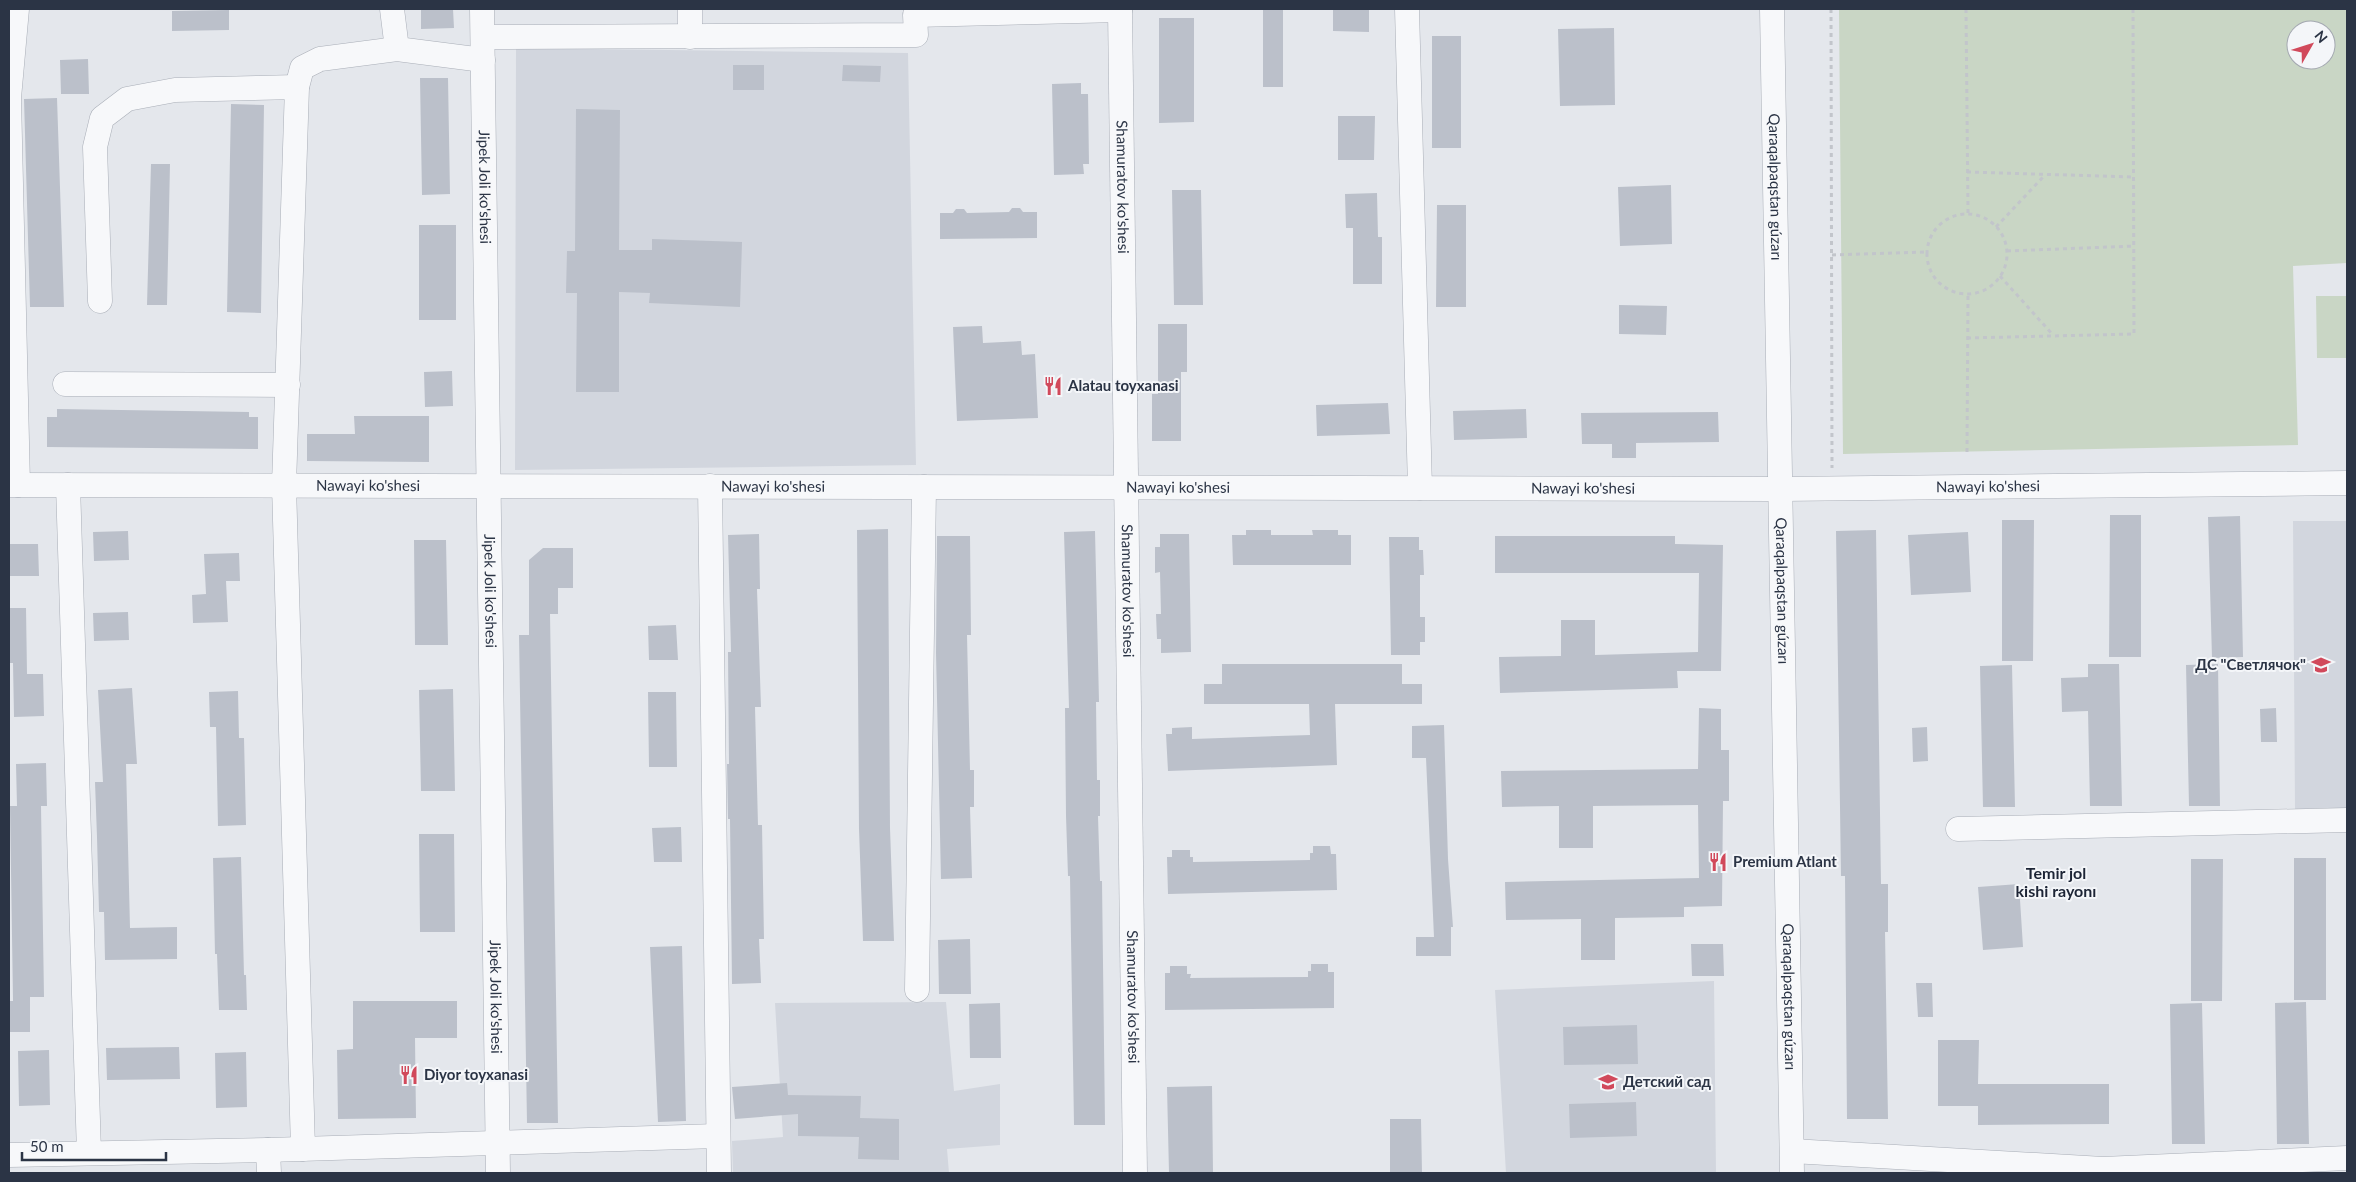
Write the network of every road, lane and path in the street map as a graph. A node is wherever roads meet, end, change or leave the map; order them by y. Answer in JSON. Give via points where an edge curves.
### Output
{"nodes":[{"id":1,"x":17,"y":9,"type":"edge"},
{"id":2,"x":392,"y":9,"type":"edge"},
{"id":3,"x":482,"y":9,"type":"edge"},
{"id":4,"x":690,"y":9,"type":"edge"},
{"id":5,"x":1120,"y":9,"type":"edge"},
{"id":6,"x":1407,"y":9,"type":"edge"},
{"id":7,"x":1772,"y":9,"type":"edge"},
{"id":8,"x":1831,"y":9,"type":"edge"},
{"id":9,"x":1966,"y":9,"type":"edge"},
{"id":10,"x":2133,"y":9,"type":"edge"},
{"id":11,"x":915,"y":12,"type":"edge"},
{"id":12,"x":690,"y":37,"type":"junction"},
{"id":13,"x":397,"y":49,"type":"junction"},
{"id":14,"x":482,"y":49,"type":"junction"},
{"id":15,"x":297,"y":87,"type":"junction"},
{"id":16,"x":1967,"y":172,"type":"junction"},
{"id":17,"x":2044,"y":176,"type":"junction"},
{"id":18,"x":2134,"y":177,"type":"junction"},
{"id":19,"x":1968,"y":213,"type":"junction"},
{"id":20,"x":1996,"y":227,"type":"junction"},
{"id":21,"x":2134,"y":246,"type":"junction"},
{"id":22,"x":2007,"y":251,"type":"junction"},
{"id":23,"x":1927,"y":252,"type":"junction"},
{"id":24,"x":1832,"y":255,"type":"junction"},
{"id":25,"x":2000,"y":276,"type":"junction"},
{"id":26,"x":1968,"y":294,"type":"junction"},
{"id":27,"x":100,"y":301,"type":"dead end"},
{"id":28,"x":2053,"y":336,"type":"junction"},
{"id":29,"x":1967,"y":338,"type":"junction"},
{"id":30,"x":65,"y":384,"type":"dead end"},
{"id":31,"x":288,"y":385,"type":"junction"},
{"id":32,"x":1967,"y":452,"type":"dead end"},
{"id":33,"x":2347,"y":483,"type":"edge"},
{"id":34,"x":13,"y":485,"type":"edge"},
{"id":35,"x":68,"y":485,"type":"junction"},
{"id":36,"x":284,"y":485,"type":"junction"},
{"id":37,"x":488,"y":486,"type":"junction"},
{"id":38,"x":710,"y":486,"type":"junction"},
{"id":39,"x":924,"y":487,"type":"junction"},
{"id":40,"x":1126,"y":487,"type":"junction"},
{"id":41,"x":1420,"y":488,"type":"junction"},
{"id":42,"x":1832,"y":488,"type":"junction"},
{"id":43,"x":1782,"y":489,"type":"junction"},
{"id":44,"x":2347,"y":820,"type":"edge"},
{"id":45,"x":1958,"y":829,"type":"dead end"},
{"id":46,"x":917,"y":990,"type":"dead end"},
{"id":47,"x":717,"y":1136,"type":"junction"},
{"id":48,"x":497,"y":1142,"type":"junction"},
{"id":49,"x":303,"y":1149,"type":"junction"},
{"id":50,"x":268,"y":1150,"type":"junction"},
{"id":51,"x":89,"y":1153,"type":"junction"},
{"id":52,"x":9,"y":1154,"type":"edge"},
{"id":53,"x":2347,"y":1158,"type":"edge"},
{"id":54,"x":1792,"y":1162,"type":"edge"},
{"id":55,"x":269,"y":1173,"type":"edge"},
{"id":56,"x":498,"y":1173,"type":"edge"},
{"id":57,"x":719,"y":1173,"type":"edge"},
{"id":58,"x":1135,"y":1173,"type":"edge"}],
"edges":[{"from":1,"to":34,"type":"street","via":[[9,98]]},
{"from":2,"to":13,"type":"street"},
{"from":3,"to":14,"type":"street","name":"Jipek Joli ko'shesi"},
{"from":4,"to":12,"type":"street"},
{"from":5,"to":11,"type":"street"},
{"from":5,"to":40,"type":"street","name":"Shamuratov ko'shesi"},
{"from":6,"to":41,"type":"street"},
{"from":7,"to":43,"type":"street","name":"Qaraqalpaqstan gúzarı"},
{"from":8,"to":24,"type":"path"},
{"from":9,"to":16,"type":"path"},
{"from":10,"to":18,"type":"path"},
{"from":11,"to":12,"type":"street","via":[[916,36]]},
{"from":12,"to":14,"type":"street"},
{"from":13,"to":14,"type":"street"},
{"from":13,"to":15,"type":"street","via":[[320,59],[302,68]]},
{"from":14,"to":37,"type":"street","name":"Jipek Joli ko'shesi"},
{"from":15,"to":27,"type":"street","via":[[175,90],[127,99],[102,118],[96,147]]},
{"from":15,"to":31,"type":"street"},
{"from":16,"to":17,"type":"path"},
{"from":16,"to":19,"type":"path"},
{"from":17,"to":18,"type":"path"},
{"from":17,"to":20,"type":"path"},
{"from":18,"to":21,"type":"path"},
{"from":19,"to":20,"type":"path","via":[[1985,218]]},
{"from":19,"to":23,"type":"path","via":[[1946,220],[1936,228]]},
{"from":20,"to":22,"type":"path"},
{"from":21,"to":22,"type":"path"},
{"from":21,"to":28,"type":"path","via":[[2134,334]]},
{"from":22,"to":25,"type":"path","via":[[2006,264]]},
{"from":23,"to":24,"type":"path"},
{"from":23,"to":26,"type":"path","via":[[1929,265],[1939,282],[1955,292]]},
{"from":24,"to":42,"type":"path"},
{"from":25,"to":26,"type":"path","via":[[1980,292]]},
{"from":25,"to":28,"type":"path"},
{"from":26,"to":29,"type":"path"},
{"from":28,"to":29,"type":"path"},
{"from":29,"to":32,"type":"path"},
{"from":30,"to":31,"type":"street"},
{"from":31,"to":36,"type":"street"},
{"from":33,"to":42,"type":"street","name":"Nawayi ko'shesi"},
{"from":34,"to":35,"type":"street","name":"Nawayi ko'shesi"},
{"from":35,"to":36,"type":"street","name":"Nawayi ko'shesi"},
{"from":35,"to":51,"type":"street"},
{"from":36,"to":37,"type":"street","name":"Nawayi ko'shesi"},
{"from":36,"to":49,"type":"street"},
{"from":37,"to":38,"type":"street","name":"Nawayi ko'shesi"},
{"from":37,"to":48,"type":"street","name":"Jipek Joli ko'shesi"},
{"from":38,"to":39,"type":"street","name":"Nawayi ko'shesi"},
{"from":38,"to":47,"type":"street"},
{"from":39,"to":40,"type":"street","name":"Nawayi ko'shesi"},
{"from":39,"to":46,"type":"street"},
{"from":40,"to":41,"type":"street","name":"Nawayi ko'shesi"},
{"from":40,"to":58,"type":"street","name":"Shamuratov ko'shesi"},
{"from":41,"to":43,"type":"street","name":"Nawayi ko'shesi"},
{"from":42,"to":43,"type":"street","name":"Nawayi ko'shesi"},
{"from":43,"to":54,"type":"street","name":"Qaraqalpaqstan gúzarı"},
{"from":44,"to":45,"type":"street"},
{"from":47,"to":48,"type":"street"},
{"from":47,"to":57,"type":"street"},
{"from":48,"to":49,"type":"street"},
{"from":48,"to":56,"type":"street","name":"Jipek Joli ko'shesi"},
{"from":49,"to":50,"type":"street"},
{"from":50,"to":51,"type":"street"},
{"from":50,"to":55,"type":"street"},
{"from":51,"to":52,"type":"street"},
{"from":53,"to":54,"type":"street","via":[[2103,1169]]}]}
